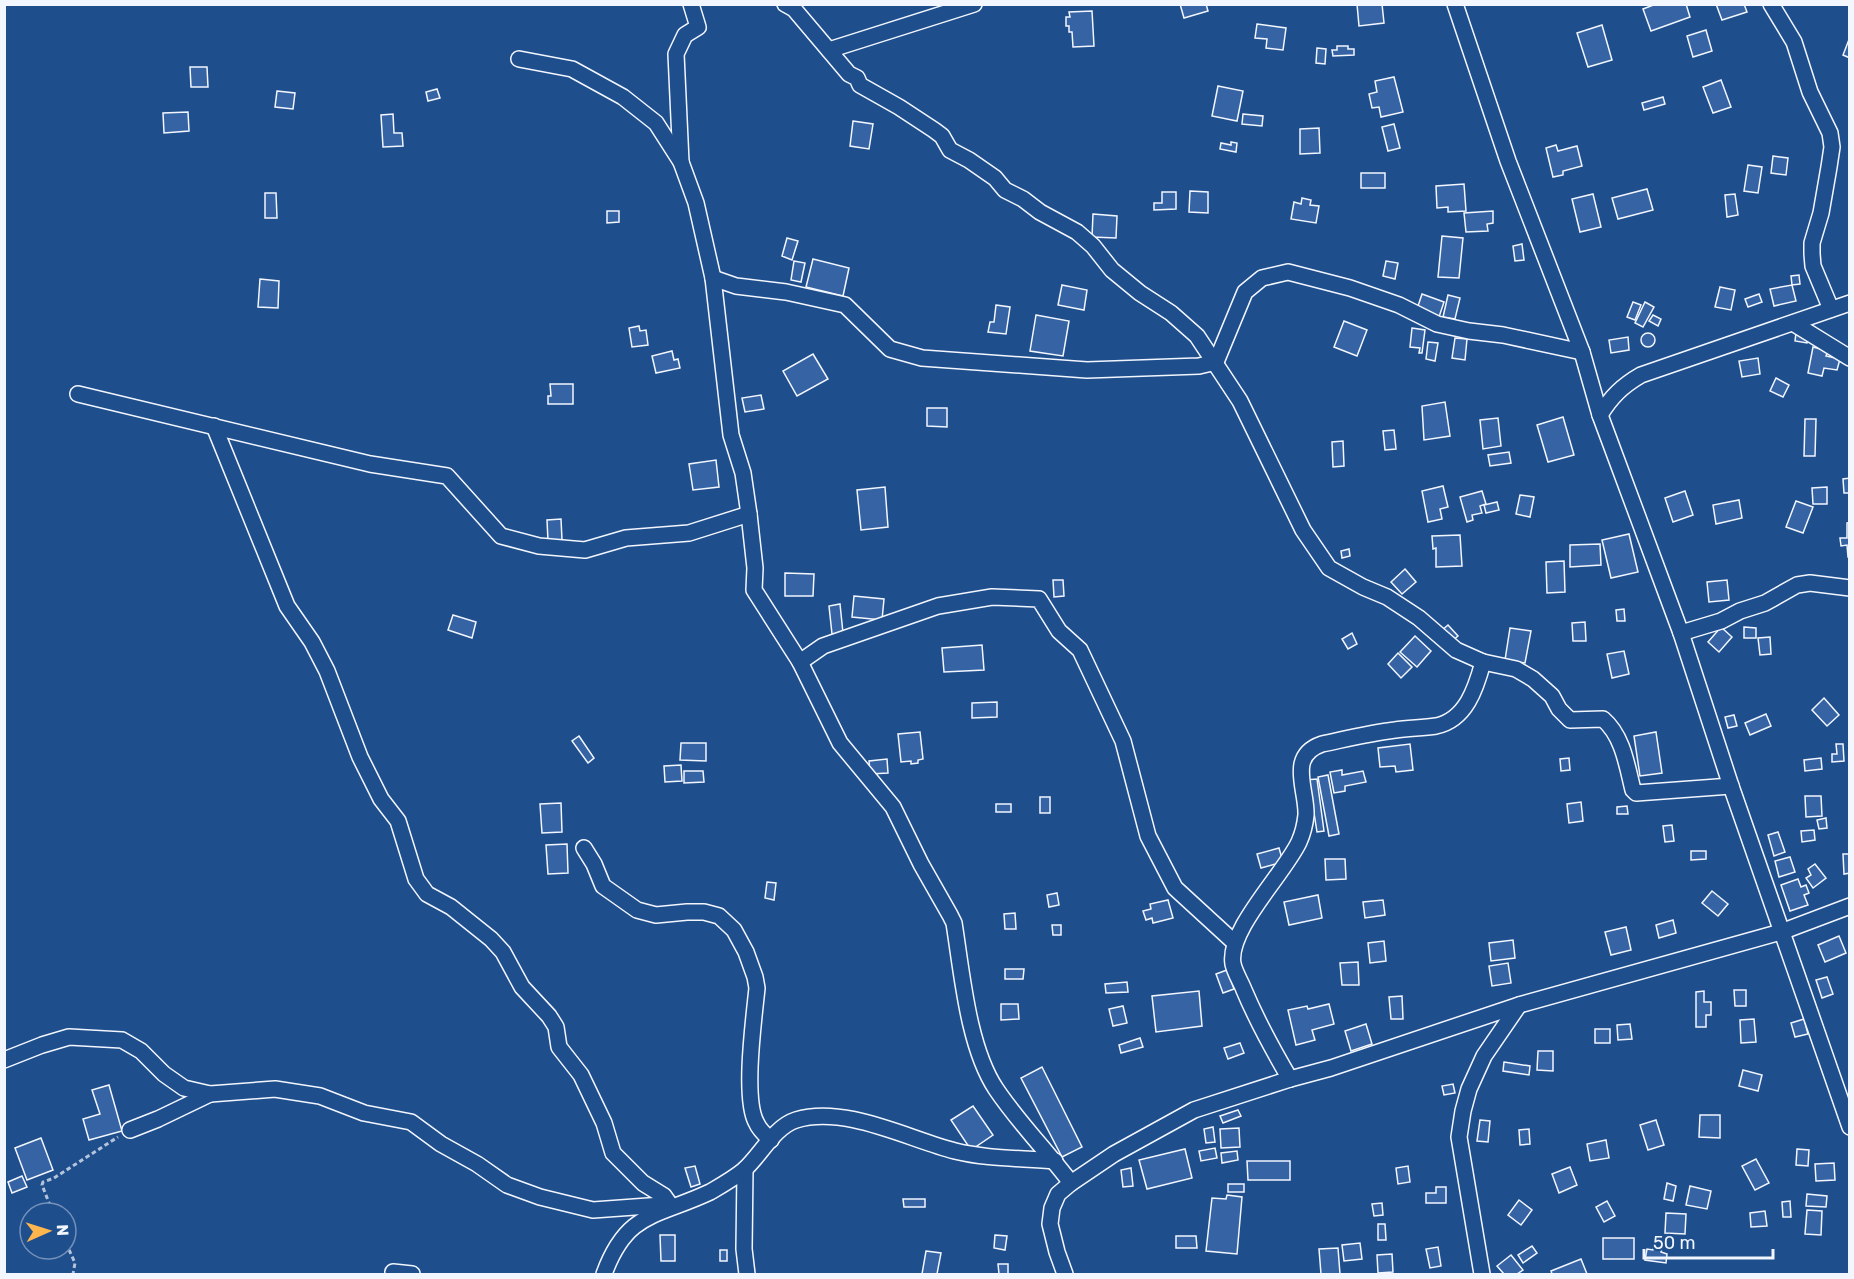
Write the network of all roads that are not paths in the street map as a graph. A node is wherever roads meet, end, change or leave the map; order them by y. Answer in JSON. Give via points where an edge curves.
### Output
{"nodes":[{"id":1,"x":691,"y":4,"type":"edge"},
{"id":2,"x":785,"y":4,"type":"edge"},
{"id":3,"x":1455,"y":4,"type":"edge"},
{"id":4,"x":1771,"y":4,"type":"edge"},
{"id":5,"x":965,"y":6,"type":"edge"},
{"id":6,"x":829,"y":50,"type":"junction"},
{"id":7,"x":519,"y":59,"type":"dead end"},
{"id":8,"x":681,"y":162,"type":"junction"},
{"id":9,"x":713,"y":278,"type":"junction"},
{"id":10,"x":1850,"y":303,"type":"edge"},
{"id":11,"x":1831,"y":309,"type":"junction"},
{"id":12,"x":1793,"y":323,"type":"junction"},
{"id":13,"x":1582,"y":352,"type":"junction"},
{"id":14,"x":1850,"y":358,"type":"edge"},
{"id":15,"x":1216,"y":362,"type":"junction"},
{"id":16,"x":78,"y":394,"type":"dead end"},
{"id":17,"x":1600,"y":415,"type":"junction"},
{"id":18,"x":214,"y":426,"type":"junction"},
{"id":19,"x":749,"y":514,"type":"junction"},
{"id":20,"x":1850,"y":588,"type":"edge"},
{"id":21,"x":1681,"y":633,"type":"junction"},
{"id":22,"x":800,"y":662,"type":"junction"},
{"id":23,"x":1483,"y":662,"type":"junction"},
{"id":24,"x":1731,"y":786,"type":"junction"},
{"id":25,"x":584,"y":848,"type":"dead end"},
{"id":26,"x":1850,"y":906,"type":"edge"},
{"id":27,"x":1781,"y":932,"type":"junction"},
{"id":28,"x":1235,"y":943,"type":"junction"},
{"id":29,"x":1519,"y":1005,"type":"junction"},
{"id":30,"x":4,"y":1060,"type":"edge"},
{"id":31,"x":1290,"y":1079,"type":"junction"},
{"id":32,"x":210,"y":1094,"type":"junction"},
{"id":33,"x":1850,"y":1127,"type":"edge"},
{"id":34,"x":130,"y":1130,"type":"road end"},
{"id":35,"x":771,"y":1140,"type":"junction"},
{"id":36,"x":1055,"y":1161,"type":"junction"},
{"id":37,"x":745,"y":1168,"type":"junction"},
{"id":38,"x":1071,"y":1183,"type":"junction"},
{"id":39,"x":670,"y":1207,"type":"junction"},
{"id":40,"x":393,"y":1272,"type":"dead end"},
{"id":41,"x":412,"y":1275,"type":"edge"},
{"id":42,"x":604,"y":1275,"type":"edge"},
{"id":43,"x":747,"y":1275,"type":"edge"},
{"id":44,"x":1065,"y":1275,"type":"edge"},
{"id":45,"x":1482,"y":1275,"type":"edge"}],
"edges":[{"from":1,"to":8,"type":"street","via":[[698,27],[685,35],[676,54]]},
{"from":2,"to":6,"type":"street","via":[[794,9]]},
{"from":3,"to":13,"type":"street","via":[[1508,161]]},
{"from":4,"to":11,"type":"street","via":[[1794,42],[1810,92],[1830,133],[1832,147],[1812,254]]},
{"from":5,"to":6,"type":"street"},
{"from":6,"to":15,"type":"street","via":[[860,85],[934,130],[950,150],[995,178],[1005,190],[1077,232],[1113,270],[1197,336]]},
{"from":7,"to":8,"type":"street","via":[[572,69],[623,97],[656,123]]},
{"from":8,"to":9,"type":"street","via":[[696,202]]},
{"from":9,"to":15,"type":"street","via":[[736,286],[845,304],[890,349],[922,358],[1087,370]]},
{"from":9,"to":19,"type":"street","via":[[731,435],[743,473]]},
{"from":10,"to":11,"type":"street"},
{"from":11,"to":12,"type":"street"},
{"from":12,"to":14,"type":"street"},
{"from":12,"to":17,"type":"street","via":[[1641,375],[1619,389]]},
{"from":13,"to":15,"type":"street","via":[[1437,324],[1370,295],[1288,272],[1262,278],[1245,292]]},
{"from":13,"to":17,"type":"street"},
{"from":15,"to":23,"type":"street","via":[[1240,401],[1303,530],[1329,568],[1388,597],[1455,650]]},
{"from":16,"to":18,"type":"street"},
{"from":17,"to":21,"type":"street"},
{"from":18,"to":19,"type":"street","via":[[370,464],[447,476],[501,536],[539,546],[585,550],[626,538],[688,533]]},
{"from":18,"to":39,"type":"street","via":[[287,606],[327,671],[360,757],[381,799],[398,821],[416,879],[428,894],[451,907],[503,952],[522,987],[556,1027],[559,1047],[581,1075],[614,1153],[643,1183],[664,1196]]},
{"from":19,"to":22,"type":"street","via":[[754,590]]},
{"from":20,"to":21,"type":"street","via":[[1797,585],[1766,603]]},
{"from":21,"to":24,"type":"street"},
{"from":22,"to":28,"type":"street","via":[[824,646],[938,606],[992,597],[1039,599],[1059,631],[1080,650],[1123,741],[1149,836],[1175,888]]},
{"from":22,"to":36,"type":"street","via":[[840,743],[892,807],[954,923],[977,1045],[995,1087]]},
{"from":23,"to":24,"type":"street","via":[[1516,669],[1533,679],[1570,720],[1603,719],[1613,727],[1636,793]]},
{"from":23,"to":28,"type":"street","via":[[1467,704],[1445,723],[1311,748],[1301,765],[1304,831]]},
{"from":24,"to":27,"type":"street"},
{"from":25,"to":35,"type":"street","via":[[603,886],[637,909],[657,915],[704,912],[719,916],[734,930],[746,952],[757,988],[750,1089],[753,1116]]},
{"from":26,"to":27,"type":"street"},
{"from":27,"to":29,"type":"street"},
{"from":27,"to":33,"type":"street"},
{"from":28,"to":31,"type":"street","via":[[1233,964],[1256,1019]]},
{"from":29,"to":31,"type":"street"},
{"from":29,"to":45,"type":"street","via":[[1484,1056],[1469,1089],[1459,1137]]},
{"from":30,"to":32,"type":"street","via":[[69,1037],[122,1040],[184,1088]]},
{"from":31,"to":38,"type":"street","via":[[1194,1110]]},
{"from":32,"to":34,"type":"street"},
{"from":32,"to":39,"type":"street","via":[[275,1089],[320,1096],[364,1113],[411,1122],[507,1185],[540,1197],[593,1210],[662,1204]]},
{"from":35,"to":36,"type":"street","via":[[786,1124],[796,1120],[851,1118],[957,1152]]},
{"from":35,"to":37,"type":"street"},
{"from":36,"to":38,"type":"street"},
{"from":37,"to":39,"type":"street","via":[[727,1183]]},
{"from":37,"to":43,"type":"street"},
{"from":38,"to":44,"type":"street","via":[[1058,1194],[1050,1224]]},
{"from":39,"to":42,"type":"street","via":[[633,1226],[614,1251]]},
{"from":40,"to":41,"type":"street"}]}
